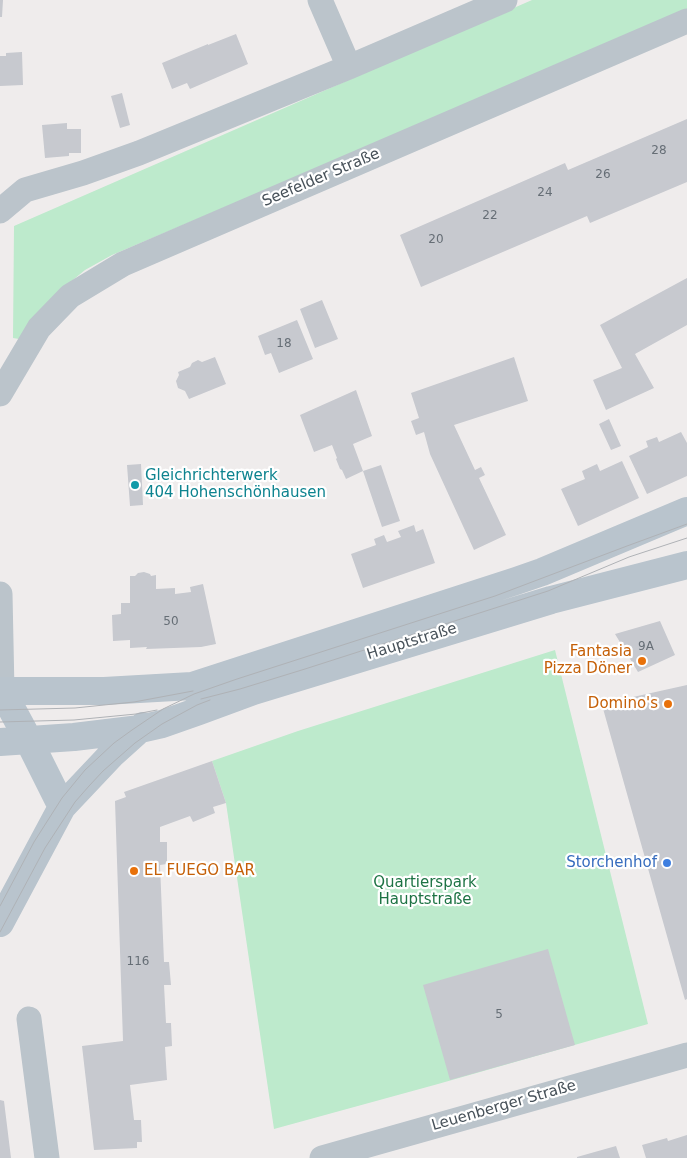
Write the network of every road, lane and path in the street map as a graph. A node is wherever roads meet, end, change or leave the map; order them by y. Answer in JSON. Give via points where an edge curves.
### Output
{"nodes":[{"id":1,"x":320,"y":0,"type":"edge"},
{"id":2,"x":505,"y":0,"type":"edge"},
{"id":3,"x":687,"y":21,"type":"edge"},
{"id":4,"x":350,"y":67,"type":"junction"},
{"id":5,"x":0,"y":211,"type":"edge"},
{"id":6,"x":0,"y":394,"type":"edge"},
{"id":7,"x":687,"y":511,"type":"edge"},
{"id":8,"x":687,"y":565,"type":"edge"},
{"id":9,"x":542,"y":572,"type":"junction"},
{"id":10,"x":0,"y":594,"type":"edge"},
{"id":11,"x":551,"y":600,"type":"junction"},
{"id":12,"x":182,"y":687,"type":"junction"},
{"id":13,"x":1,"y":691,"type":"edge"},
{"id":14,"x":140,"y":729,"type":"junction"},
{"id":15,"x":29,"y":741,"type":"junction"},
{"id":16,"x":0,"y":742,"type":"edge"},
{"id":17,"x":62,"y":807,"type":"junction"},
{"id":18,"x":0,"y":923,"type":"edge"},
{"id":19,"x":29,"y":1019,"type":"dead end"},
{"id":20,"x":687,"y":1055,"type":"edge"},
{"id":21,"x":47,"y":1158,"type":"edge"},
{"id":22,"x":322,"y":1158,"type":"edge"}],
"edges":[{"from":1,"to":4,"type":"street"},
{"from":2,"to":4,"type":"street"},
{"from":3,"to":6,"type":"street","name":"Seefelder Straße","via":[[123,264],[70,296],[40,328]]},
{"from":4,"to":5,"type":"street","via":[[139,153],[25,190]]},
{"from":7,"to":9,"type":"main road","name":"Hauptstraße"},
{"from":8,"to":11,"type":"main road","name":"Hauptstraße"},
{"from":9,"to":11,"type":"main road"},
{"from":9,"to":12,"type":"main road","name":"Hauptstraße"},
{"from":10,"to":13,"type":"street"},
{"from":11,"to":14,"type":"main road","name":"Hauptstraße"},
{"from":12,"to":13,"type":"main road","name":"Hauptstraße"},
{"from":12,"to":14,"type":"main road","name":"Hauptstraße"},
{"from":13,"to":15,"type":"main road"},
{"from":14,"to":15,"type":"main road","name":"Hauptstraße"},
{"from":14,"to":17,"type":"main road","name":"Hauptstraße"},
{"from":15,"to":16,"type":"main road","name":"Hauptstraße"},
{"from":15,"to":17,"type":"main road"},
{"from":17,"to":18,"type":"main road","name":"Hauptstraße"},
{"from":19,"to":21,"type":"street"},
{"from":20,"to":22,"type":"street","name":"Leuenberger Straße"}]}
